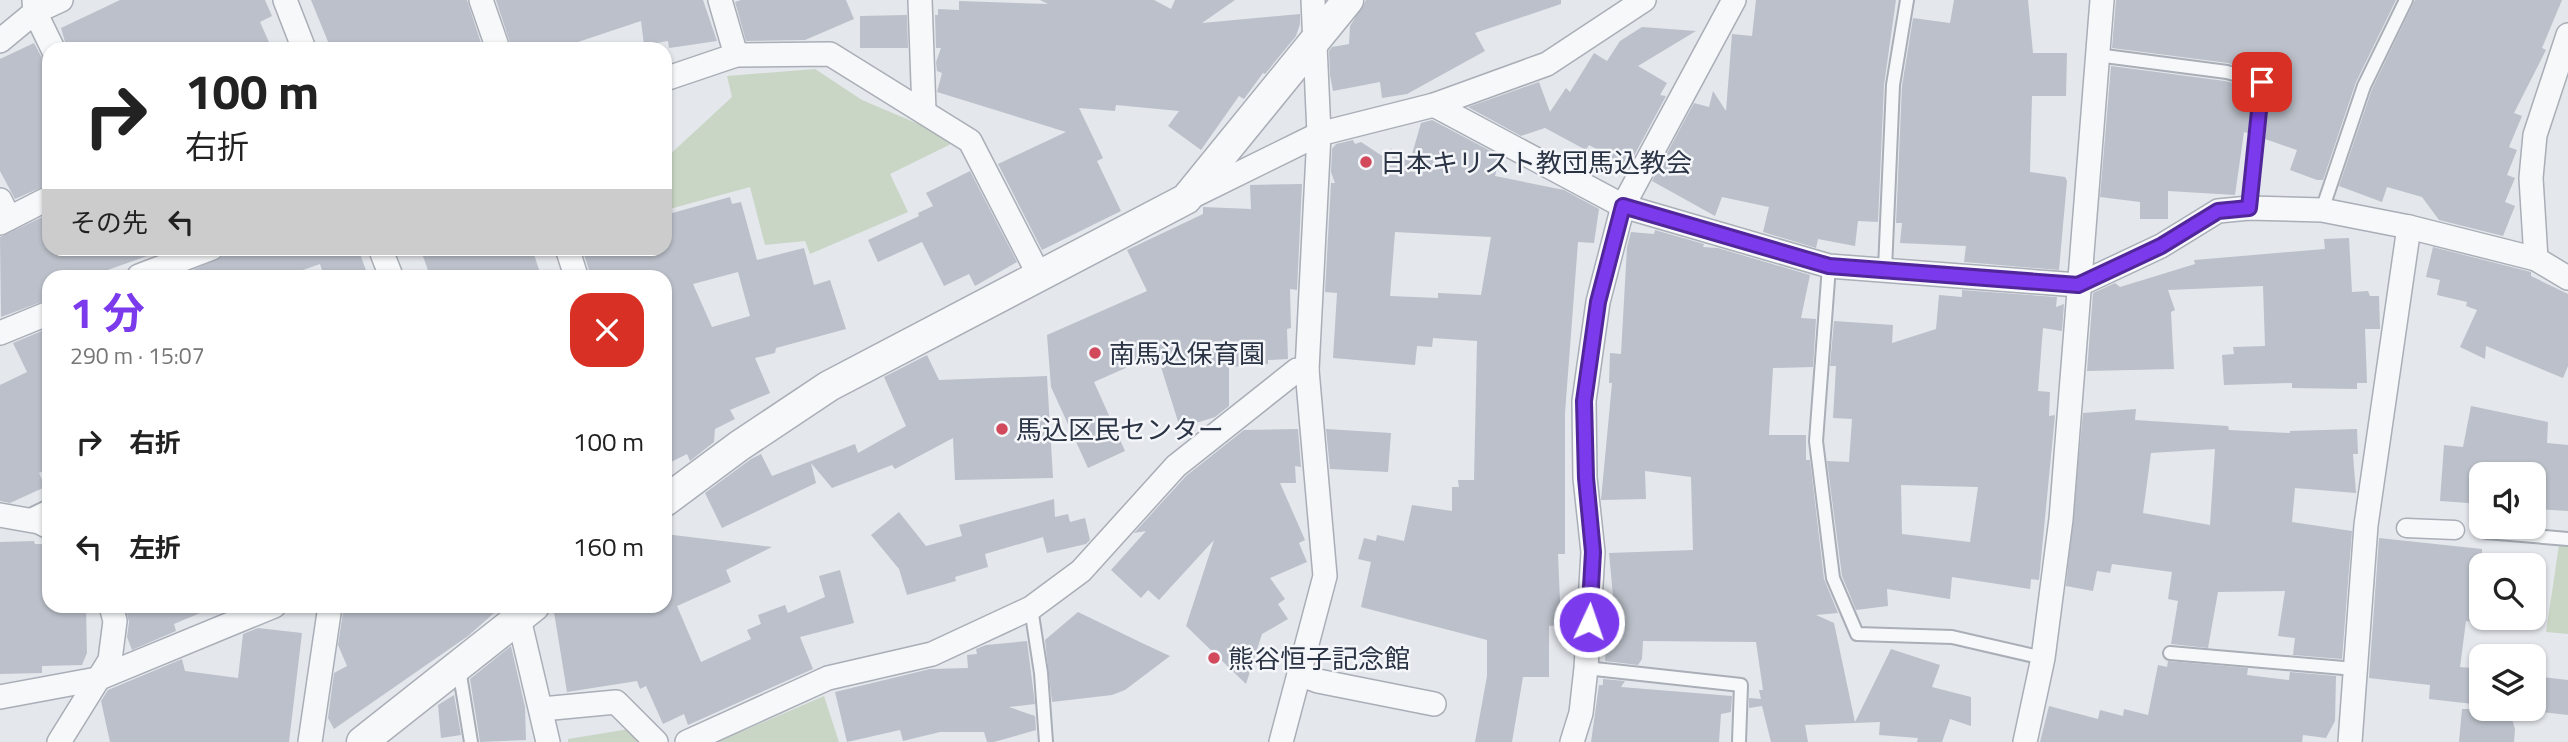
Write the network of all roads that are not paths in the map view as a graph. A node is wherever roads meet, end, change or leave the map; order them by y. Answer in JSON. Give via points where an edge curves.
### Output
{"nodes":[{"id":1,"x":61,"y":0,"type":"edge"},
{"id":2,"x":285,"y":0,"type":"edge"},
{"id":3,"x":481,"y":0,"type":"edge"},
{"id":4,"x":720,"y":0,"type":"edge"},
{"id":5,"x":920,"y":0,"type":"edge"},
{"id":6,"x":1313,"y":0,"type":"edge"},
{"id":7,"x":1348,"y":0,"type":"edge"},
{"id":8,"x":1644,"y":0,"type":"edge"},
{"id":9,"x":1734,"y":0,"type":"edge"},
{"id":10,"x":1907,"y":0,"type":"edge"},
{"id":11,"x":2102,"y":0,"type":"edge"},
{"id":12,"x":2406,"y":0,"type":"edge"},
{"id":13,"x":34,"y":6,"type":"edge"},
{"id":14,"x":2568,"y":35,"type":"edge"},
{"id":15,"x":1316,"y":38,"type":"junction"},
{"id":16,"x":0,"y":41,"type":"edge"},
{"id":17,"x":50,"y":42,"type":"edge"},
{"id":18,"x":301,"y":42,"type":"edge"},
{"id":19,"x":496,"y":42,"type":"edge"},
{"id":20,"x":736,"y":55,"type":"junction"},
{"id":21,"x":2097,"y":55,"type":"junction"},
{"id":22,"x":672,"y":77,"type":"edge"},
{"id":23,"x":1434,"y":105,"type":"junction"},
{"id":24,"x":923,"y":111,"type":"junction"},
{"id":25,"x":1319,"y":134,"type":"junction"},
{"id":26,"x":1186,"y":199,"type":"junction"},
{"id":27,"x":42,"y":200,"type":"edge"},
{"id":28,"x":1623,"y":206,"type":"junction"},
{"id":29,"x":2249,"y":208,"type":"junction"},
{"id":30,"x":2322,"y":210,"type":"junction"},
{"id":31,"x":3,"y":214,"type":"edge"},
{"id":32,"x":2409,"y":227,"type":"junction"},
{"id":33,"x":187,"y":256,"type":"edge"},
{"id":34,"x":2536,"y":259,"type":"junction"},
{"id":35,"x":162,"y":264,"type":"edge"},
{"id":36,"x":1829,"y":266,"type":"junction"},
{"id":37,"x":1885,"y":269,"type":"junction"},
{"id":38,"x":1040,"y":275,"type":"junction"},
{"id":39,"x":2568,"y":278,"type":"edge"},
{"id":40,"x":2078,"y":285,"type":"junction"},
{"id":41,"x":42,"y":316,"type":"edge"},
{"id":42,"x":0,"y":333,"type":"edge"},
{"id":43,"x":1307,"y":370,"type":"junction"},
{"id":44,"x":672,"y":496,"type":"edge"},
{"id":45,"x":42,"y":508,"type":"edge"},
{"id":46,"x":11,"y":517,"type":"edge"},
{"id":47,"x":42,"y":525,"type":"edge"},
{"id":48,"x":2406,"y":528,"type":"dead end"},
{"id":49,"x":2455,"y":530,"type":"dead end"},
{"id":50,"x":2546,"y":537,"type":"edge"},
{"id":51,"x":2568,"y":539,"type":"edge"},
{"id":52,"x":1031,"y":608,"type":"junction"},
{"id":53,"x":113,"y":613,"type":"edge"},
{"id":54,"x":257,"y":613,"type":"edge"},
{"id":55,"x":329,"y":613,"type":"edge"},
{"id":56,"x":518,"y":613,"type":"edge"},
{"id":57,"x":524,"y":613,"type":"edge"},
{"id":58,"x":2170,"y":653,"type":"dead end"},
{"id":59,"x":2043,"y":658,"type":"junction"},
{"id":60,"x":458,"y":665,"type":"junction"},
{"id":61,"x":1586,"y":668,"type":"junction"},
{"id":62,"x":2356,"y":669,"type":"junction"},
{"id":63,"x":1299,"y":674,"type":"junction"},
{"id":64,"x":97,"y":679,"type":"junction"},
{"id":65,"x":0,"y":697,"type":"edge"},
{"id":66,"x":1434,"y":704,"type":"dead end"},
{"id":67,"x":542,"y":709,"type":"junction"},
{"id":68,"x":366,"y":740,"type":"edge"},
{"id":69,"x":59,"y":742,"type":"edge"},
{"id":70,"x":310,"y":742,"type":"edge"},
{"id":71,"x":471,"y":742,"type":"edge"},
{"id":72,"x":548,"y":742,"type":"edge"},
{"id":73,"x":656,"y":742,"type":"edge"},
{"id":74,"x":687,"y":742,"type":"edge"},
{"id":75,"x":1045,"y":742,"type":"edge"},
{"id":76,"x":1281,"y":742,"type":"edge"},
{"id":77,"x":1572,"y":742,"type":"edge"},
{"id":78,"x":1739,"y":742,"type":"edge"},
{"id":79,"x":2025,"y":742,"type":"edge"},
{"id":80,"x":2350,"y":742,"type":"edge"}],
"edges":[{"from":1,"to":13,"type":"street"},
{"from":2,"to":18,"type":"street"},
{"from":3,"to":19,"type":"street"},
{"from":4,"to":20,"type":"street"},
{"from":5,"to":24,"type":"street"},
{"from":6,"to":15,"type":"street"},
{"from":7,"to":15,"type":"street"},
{"from":8,"to":23,"type":"street","via":[[1546,64]]},
{"from":9,"to":28,"type":"street"},
{"from":10,"to":37,"type":"lane","via":[[1893,85]]},
{"from":11,"to":21,"type":"street"},
{"from":12,"to":30,"type":"lane","via":[[2364,86]]},
{"from":13,"to":16,"type":"street"},
{"from":13,"to":17,"type":"street"},
{"from":14,"to":34,"type":"street","via":[[2535,135],[2531,178]]},
{"from":15,"to":25,"type":"street"},
{"from":15,"to":26,"type":"street"},
{"from":20,"to":22,"type":"street"},
{"from":20,"to":24,"type":"street","via":[[830,54]]},
{"from":21,"to":29,"type":"lane","via":[[2227,72],[2262,82]]},
{"from":21,"to":40,"type":"street"},
{"from":23,"to":25,"type":"street"},
{"from":23,"to":28,"type":"street"},
{"from":24,"to":38,"type":"street","via":[[970,141]]},
{"from":25,"to":26,"type":"street"},
{"from":25,"to":43,"type":"street"},
{"from":26,"to":38,"type":"street"},
{"from":27,"to":31,"type":"street"},
{"from":28,"to":36,"type":"street"},
{"from":28,"to":61,"type":"street","via":[[1598,302],[1584,401],[1593,552]]},
{"from":29,"to":30,"type":"street"},
{"from":29,"to":40,"type":"street","via":[[2218,211],[2161,246]]},
{"from":30,"to":32,"type":"street"},
{"from":32,"to":34,"type":"street"},
{"from":32,"to":62,"type":"street","via":[[2366,525]]},
{"from":33,"to":35,"type":"street"},
{"from":34,"to":39,"type":"street"},
{"from":36,"to":37,"type":"street"},
{"from":36,"to":59,"type":"lane","via":[[1816,441],[1833,578],[1857,634],[1952,637]]},
{"from":37,"to":40,"type":"street"},
{"from":38,"to":44,"type":"street","via":[[829,387]]},
{"from":40,"to":59,"type":"street","via":[[2068,454]]},
{"from":41,"to":42,"type":"street"},
{"from":43,"to":52,"type":"street","via":[[1297,370],[1177,466],[1081,571]]},
{"from":43,"to":63,"type":"street","via":[[1325,576]]},
{"from":45,"to":46,"type":"lane"},
{"from":46,"to":47,"type":"street"},
{"from":48,"to":49,"type":"street"},
{"from":50,"to":51,"type":"lane"},
{"from":52,"to":74,"type":"street","via":[[932,654],[828,678]]},
{"from":52,"to":75,"type":"lane"},
{"from":53,"to":64,"type":"street","via":[[110,660]]},
{"from":54,"to":64,"type":"street"},
{"from":55,"to":70,"type":"street"},
{"from":56,"to":60,"type":"street"},
{"from":57,"to":67,"type":"street"},
{"from":58,"to":62,"type":"lane"},
{"from":59,"to":79,"type":"street"},
{"from":60,"to":68,"type":"street"},
{"from":60,"to":71,"type":"lane"},
{"from":61,"to":77,"type":"street"},
{"from":61,"to":78,"type":"lane","via":[[1741,685]]},
{"from":62,"to":80,"type":"street"},
{"from":63,"to":66,"type":"street"},
{"from":63,"to":76,"type":"street"},
{"from":64,"to":65,"type":"street"},
{"from":64,"to":69,"type":"street"},
{"from":67,"to":72,"type":"street"},
{"from":67,"to":73,"type":"street","via":[[616,702]]}]}
